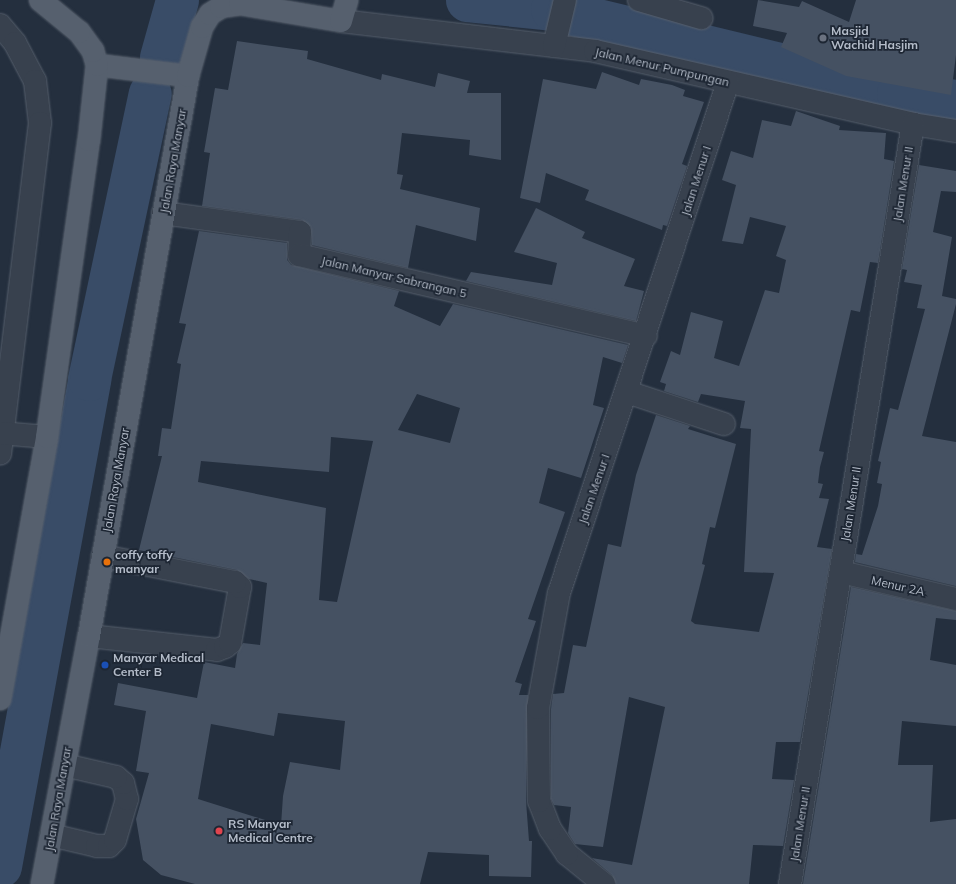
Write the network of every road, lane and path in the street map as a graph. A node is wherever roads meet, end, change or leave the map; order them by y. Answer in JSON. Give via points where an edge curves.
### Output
{"nodes":[{"id":1,"x":40,"y":0,"type":"edge"},
{"id":2,"x":347,"y":0,"type":"edge"},
{"id":3,"x":565,"y":0,"type":"edge"},
{"id":4,"x":639,"y":0,"type":"edge"},
{"id":5,"x":701,"y":18,"type":"dead end"},
{"id":6,"x":341,"y":21,"type":"junction"},
{"id":7,"x":0,"y":25,"type":"edge"},
{"id":8,"x":554,"y":46,"type":"junction"},
{"id":9,"x":97,"y":65,"type":"junction"},
{"id":10,"x":188,"y":76,"type":"junction"},
{"id":11,"x":728,"y":82,"type":"junction"},
{"id":12,"x":913,"y":124,"type":"junction"},
{"id":13,"x":956,"y":131,"type":"edge"},
{"id":14,"x":164,"y":213,"type":"junction"},
{"id":15,"x":646,"y":336,"type":"junction"},
{"id":16,"x":627,"y":392,"type":"junction"},
{"id":17,"x":724,"y":424,"type":"dead end"},
{"id":18,"x":46,"y":437,"type":"junction"},
{"id":19,"x":1,"y":440,"type":"edge"},
{"id":20,"x":103,"y":556,"type":"junction"},
{"id":21,"x":841,"y":572,"type":"junction"},
{"id":22,"x":956,"y":599,"type":"edge"},
{"id":23,"x":6,"y":633,"type":"edge"},
{"id":24,"x":90,"y":636,"type":"junction"},
{"id":25,"x":0,"y":699,"type":"edge"},
{"id":26,"x":64,"y":765,"type":"junction"},
{"id":27,"x":51,"y":835,"type":"junction"},
{"id":28,"x":42,"y":884,"type":"edge"},
{"id":29,"x":604,"y":884,"type":"edge"},
{"id":30,"x":790,"y":884,"type":"edge"}],
"edges":[{"from":1,"to":9,"type":"main road","via":[[79,32],[94,51]]},
{"from":2,"to":6,"type":"main road"},
{"from":3,"to":8,"type":"street"},
{"from":4,"to":5,"type":"street"},
{"from":6,"to":8,"type":"street","name":"Jalan Menur Pumpungan"},
{"from":6,"to":10,"type":"main road","name":"Jalan Raya Manyar","via":[[270,6],[240,4],[221,7],[210,14],[202,27]]},
{"from":7,"to":19,"type":"street","via":[[16,43],[35,81],[40,123]]},
{"from":8,"to":11,"type":"street","name":"Jalan Menur Pumpungan","via":[[622,55]]},
{"from":9,"to":10,"type":"main road"},
{"from":9,"to":18,"type":"main road","via":[[90,140]]},
{"from":10,"to":14,"type":"main road","name":"Jalan Raya Manyar"},
{"from":11,"to":12,"type":"street","name":"Jalan Menur Pumpungan"},
{"from":11,"to":15,"type":"street","name":"Jalan Menur I"},
{"from":12,"to":13,"type":"street","name":"Jalan Menur Pumpungan"},
{"from":12,"to":21,"type":"street","name":"Jalan Menur II"},
{"from":14,"to":15,"type":"street","name":"Jalan Manyar Sabrangan 5","via":[[300,232],[299,255]]},
{"from":14,"to":20,"type":"main road","name":"Jalan Raya Manyar"},
{"from":15,"to":16,"type":"street","name":"Jalan Menur I"},
{"from":16,"to":17,"type":"street"},
{"from":16,"to":29,"type":"street","name":"Jalan Menur I","via":[[559,593],[538,708],[540,801],[550,829],[567,854]]},
{"from":18,"to":19,"type":"street"},
{"from":18,"to":23,"type":"main road"},
{"from":20,"to":24,"type":"main road","name":"Jalan Raya Manyar"},
{"from":20,"to":24,"type":"street","via":[[235,582],[240,586],[230,643],[217,650]]},
{"from":21,"to":22,"type":"street","name":"Menur 2A"},
{"from":21,"to":30,"type":"street","name":"Jalan Menur II"},
{"from":23,"to":25,"type":"main road"},
{"from":24,"to":26,"type":"main road","name":"Jalan Raya Manyar"},
{"from":26,"to":27,"type":"main road","name":"Jalan Raya Manyar"},
{"from":26,"to":27,"type":"street","via":[[116,777],[123,783],[127,798],[115,840],[109,846],[97,846]]},
{"from":27,"to":28,"type":"main road","name":"Jalan Raya Manyar"}]}
